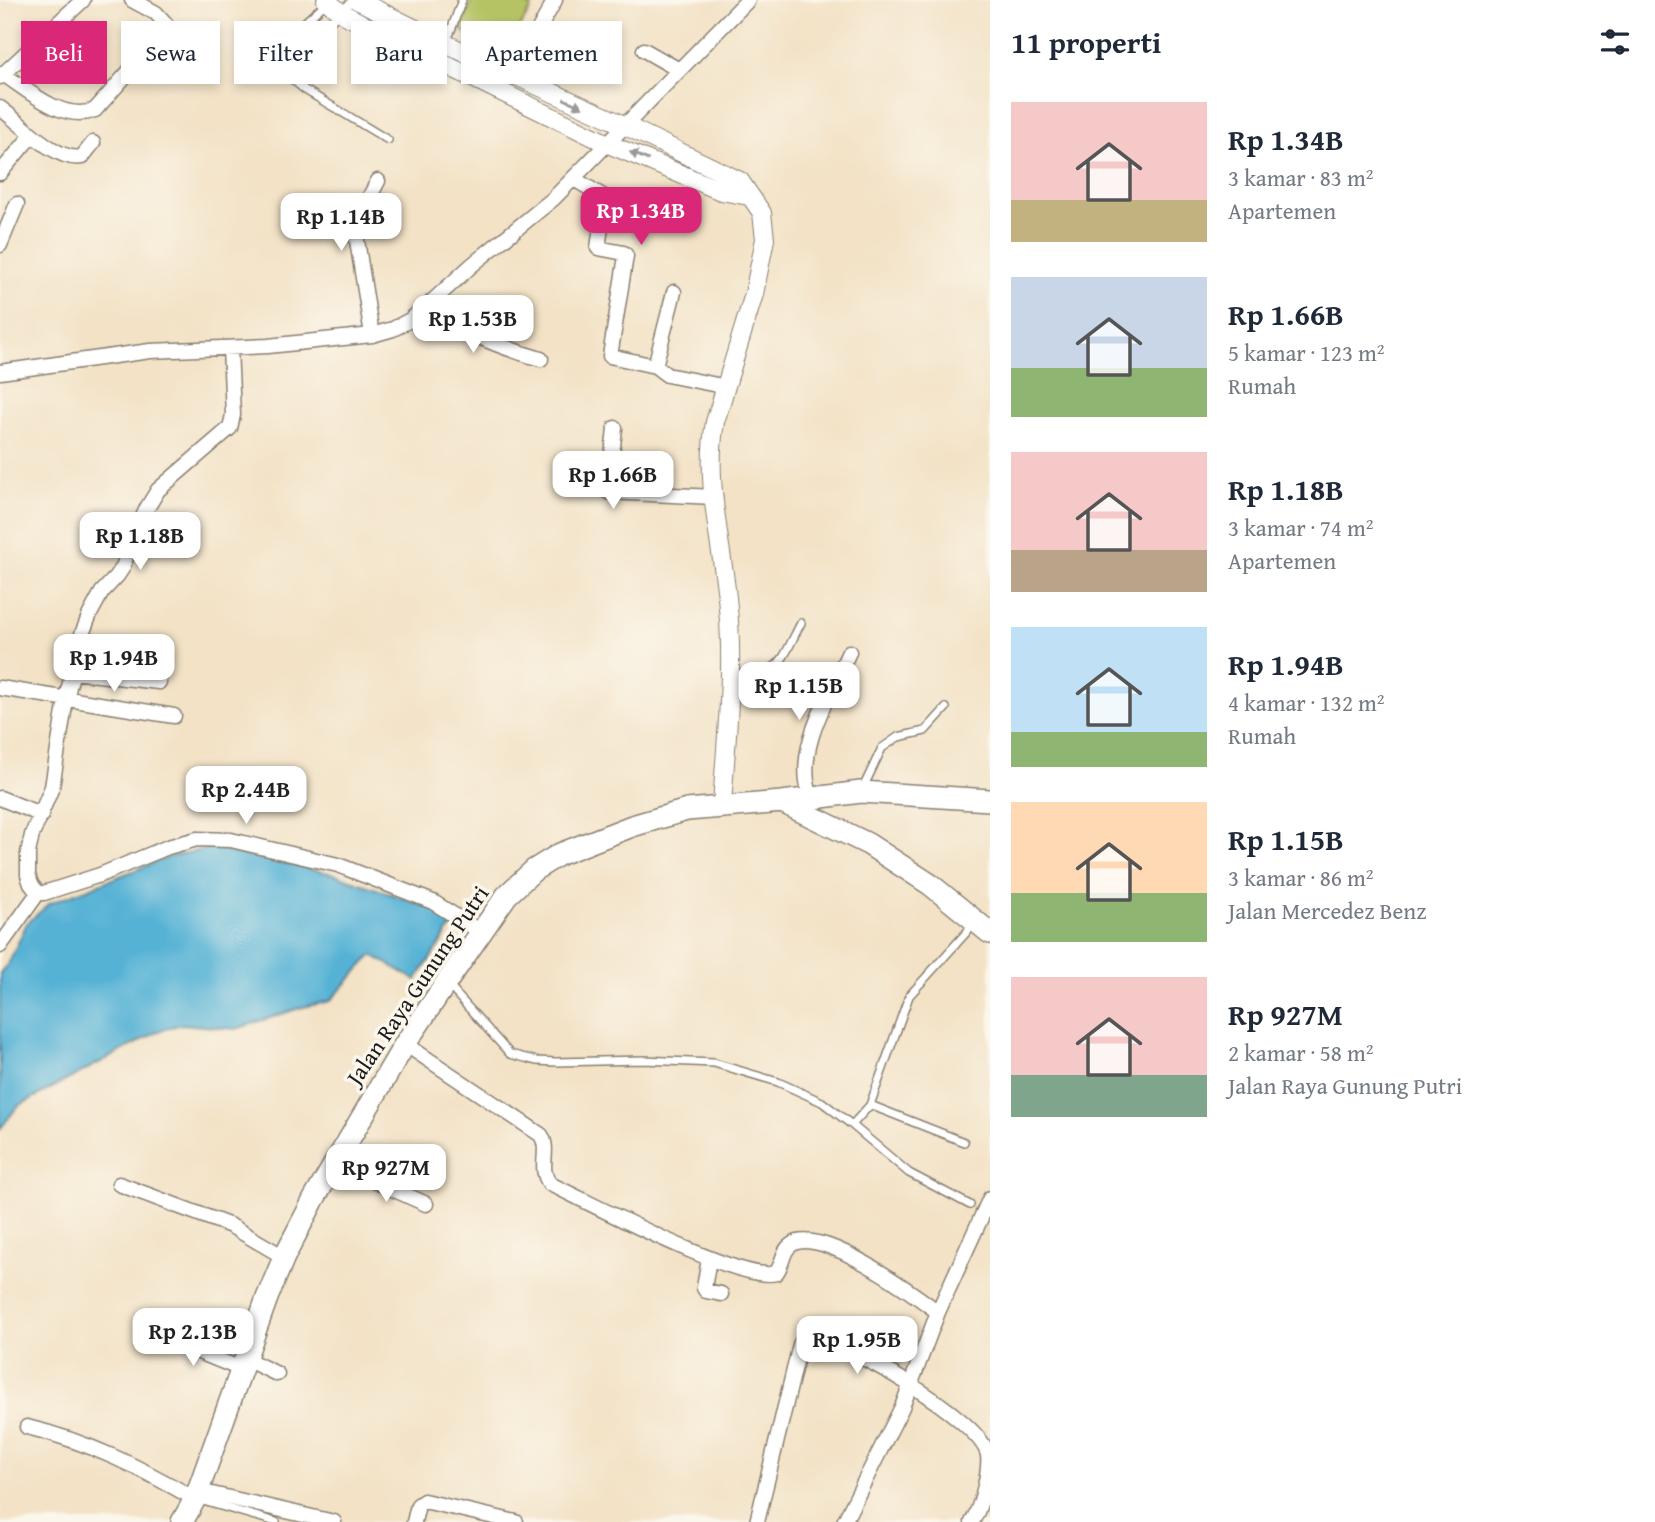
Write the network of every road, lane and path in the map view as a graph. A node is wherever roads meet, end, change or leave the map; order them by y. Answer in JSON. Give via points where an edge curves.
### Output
{"nodes":[{"id":1,"x":83,"y":0,"type":"edge"},
{"id":2,"x":132,"y":0,"type":"edge"},
{"id":3,"x":462,"y":0,"type":"edge"},
{"id":4,"x":555,"y":0,"type":"edge"},
{"id":5,"x":748,"y":0,"type":"edge"},
{"id":6,"x":347,"y":3,"type":"edge"},
{"id":7,"x":316,"y":21,"type":"edge"},
{"id":8,"x":329,"y":21,"type":"edge"},
{"id":9,"x":360,"y":21,"type":"edge"},
{"id":10,"x":360,"y":21,"type":"edge"},
{"id":11,"x":390,"y":21,"type":"edge"},
{"id":12,"x":543,"y":21,"type":"edge"},
{"id":13,"x":447,"y":41,"type":"edge"},
{"id":14,"x":644,"y":50,"type":"dead end"},
{"id":15,"x":447,"y":67,"type":"edge"},
{"id":16,"x":679,"y":70,"type":"junction"},
{"id":17,"x":1,"y":76,"type":"edge"},
{"id":18,"x":298,"y":84,"type":"edge"},
{"id":19,"x":531,"y":84,"type":"edge"},
{"id":20,"x":0,"y":108,"type":"edge"},
{"id":21,"x":626,"y":126,"type":"junction"},
{"id":22,"x":33,"y":135,"type":"junction"},
{"id":23,"x":387,"y":140,"type":"dead end"},
{"id":24,"x":93,"y":142,"type":"dead end"},
{"id":25,"x":606,"y":142,"type":"junction"},
{"id":26,"x":0,"y":173,"type":"edge"},
{"id":27,"x":574,"y":179,"type":"junction"},
{"id":28,"x":378,"y":181,"type":"dead end"},
{"id":29,"x":749,"y":195,"type":"junction"},
{"id":30,"x":17,"y":204,"type":"dead end"},
{"id":31,"x":0,"y":244,"type":"edge"},
{"id":32,"x":674,"y":292,"type":"dead end"},
{"id":33,"x":425,"y":308,"type":"junction"},
{"id":34,"x":372,"y":335,"type":"junction"},
{"id":35,"x":230,"y":348,"type":"junction"},
{"id":36,"x":541,"y":359,"type":"dead end"},
{"id":37,"x":655,"y":366,"type":"junction"},
{"id":38,"x":0,"y":372,"type":"edge"},
{"id":39,"x":727,"y":387,"type":"junction"},
{"id":40,"x":615,"y":428,"type":"dead end"},
{"id":41,"x":715,"y":497,"type":"junction"},
{"id":42,"x":801,"y":623,"type":"dead end"},
{"id":43,"x":849,"y":652,"type":"dead end"},
{"id":44,"x":73,"y":672,"type":"junction"},
{"id":45,"x":730,"y":675,"type":"junction"},
{"id":46,"x":159,"y":682,"type":"dead end"},
{"id":47,"x":0,"y":688,"type":"edge"},
{"id":48,"x":66,"y":699,"type":"junction"},
{"id":49,"x":946,"y":708,"type":"dead end"},
{"id":50,"x":174,"y":716,"type":"dead end"},
{"id":51,"x":861,"y":792,"type":"junction"},
{"id":52,"x":811,"y":797,"type":"junction"},
{"id":53,"x":0,"y":798,"type":"edge"},
{"id":54,"x":990,"y":800,"type":"edge"},
{"id":55,"x":782,"y":802,"type":"junction"},
{"id":56,"x":722,"y":806,"type":"junction"},
{"id":57,"x":42,"y":815,"type":"junction"},
{"id":58,"x":38,"y":893,"type":"junction"},
{"id":59,"x":983,"y":927,"type":"edge"},
{"id":60,"x":481,"y":932,"type":"junction"},
{"id":61,"x":0,"y":945,"type":"edge"},
{"id":62,"x":446,"y":983,"type":"junction"},
{"id":63,"x":405,"y":1044,"type":"junction"},
{"id":64,"x":870,"y":1105,"type":"junction"},
{"id":65,"x":852,"y":1125,"type":"junction"},
{"id":66,"x":964,"y":1142,"type":"dead end"},
{"id":67,"x":335,"y":1163,"type":"junction"},
{"id":68,"x":119,"y":1184,"type":"dead end"},
{"id":69,"x":990,"y":1198,"type":"edge"},
{"id":70,"x":426,"y":1204,"type":"dead end"},
{"id":71,"x":970,"y":1205,"type":"dead end"},
{"id":72,"x":284,"y":1257,"type":"junction"},
{"id":73,"x":709,"y":1259,"type":"junction"},
{"id":74,"x":721,"y":1294,"type":"dead end"},
{"id":75,"x":938,"y":1312,"type":"junction"},
{"id":76,"x":157,"y":1335,"type":"dead end"},
{"id":77,"x":244,"y":1364,"type":"junction"},
{"id":78,"x":277,"y":1374,"type":"dead end"},
{"id":79,"x":909,"y":1384,"type":"junction"},
{"id":80,"x":27,"y":1427,"type":"dead end"},
{"id":81,"x":197,"y":1495,"type":"junction"},
{"id":82,"x":182,"y":1522,"type":"edge"},
{"id":83,"x":276,"y":1522,"type":"edge"},
{"id":84,"x":334,"y":1522,"type":"edge"},
{"id":85,"x":414,"y":1522,"type":"edge"},
{"id":86,"x":516,"y":1522,"type":"edge"},
{"id":87,"x":757,"y":1522,"type":"edge"},
{"id":88,"x":844,"y":1522,"type":"edge"},
{"id":89,"x":972,"y":1522,"type":"edge"}],
"edges":[{"from":1,"to":17,"type":"street"},
{"from":2,"to":17,"type":"street","via":[[156,13],[166,30],[95,110],[80,115],[64,112]]},
{"from":3,"to":13,"type":"lane"},
{"from":4,"to":12,"type":"street"},
{"from":5,"to":16,"type":"street"},
{"from":6,"to":7,"type":"lane"},
{"from":6,"to":8,"type":"lane"},
{"from":6,"to":9,"type":"street"},
{"from":6,"to":10,"type":"street"},
{"from":6,"to":11,"type":"street"},
{"from":14,"to":16,"type":"street"},
{"from":15,"to":25,"type":"street"},
{"from":16,"to":21,"type":"street"},
{"from":18,"to":23,"type":"lane"},
{"from":19,"to":21,"type":"street","one_way":true},
{"from":20,"to":22,"type":"street"},
{"from":21,"to":25,"type":"street"},
{"from":21,"to":29,"type":"street","via":[[736,178]]},
{"from":22,"to":24,"type":"street","via":[[74,158],[82,157]]},
{"from":22,"to":26,"type":"street"},
{"from":25,"to":27,"type":"street"},
{"from":29,"to":25,"type":"street","one_way":true,"via":[[721,191]]},
{"from":27,"to":33,"type":"street"},
{"from":27,"to":37,"type":"street","via":[[611,201],[598,248],[626,256],[610,356]]},
{"from":28,"to":34,"type":"street","via":[[361,212],[356,234]]},
{"from":29,"to":39,"type":"street","via":[[762,214],[765,239]]},
{"from":30,"to":31,"type":"street"},
{"from":32,"to":37,"type":"street"},
{"from":33,"to":34,"type":"street","via":[[393,329]]},
{"from":33,"to":36,"type":"street","via":[[454,327]]},
{"from":34,"to":35,"type":"street"},
{"from":35,"to":38,"type":"street","via":[[150,351]]},
{"from":35,"to":44,"type":"street","via":[[230,428],[158,490],[123,567],[96,602]]},
{"from":37,"to":39,"type":"street","via":[[667,375]]},
{"from":39,"to":41,"type":"street","via":[[711,440]]},
{"from":40,"to":41,"type":"street","via":[[609,493]]},
{"from":41,"to":45,"type":"street","via":[[728,609]]},
{"from":42,"to":45,"type":"lane","via":[[775,668]]},
{"from":43,"to":52,"type":"street","via":[[809,743],[804,774]]},
{"from":44,"to":46,"type":"street"},
{"from":44,"to":48,"type":"street"},
{"from":45,"to":56,"type":"street"},
{"from":47,"to":48,"type":"street"},
{"from":48,"to":50,"type":"street"},
{"from":48,"to":57,"type":"street","via":[[57,767]]},
{"from":49,"to":51,"type":"lane","via":[[925,731],[898,737],[882,748]]},
{"from":51,"to":52,"type":"main road"},
{"from":51,"to":54,"type":"main road"},
{"from":52,"to":55,"type":"main road"},
{"from":53,"to":57,"type":"street"},
{"from":55,"to":56,"type":"main road","name":"Jalan Raya Gunung Putri"},
{"from":55,"to":59,"type":"main road","name":"Jalan Raya Gunung Putri","via":[[868,844],[931,885]]},
{"from":56,"to":60,"type":"main road","name":"Jalan Raya Gunung Putri","via":[[687,810],[632,826],[560,854],[507,895]]},
{"from":57,"to":58,"type":"street","via":[[27,863]]},
{"from":58,"to":60,"type":"street","via":[[66,888],[167,847],[197,839],[231,840],[338,865],[433,902]]},
{"from":58,"to":61,"type":"street"},
{"from":59,"to":64,"type":"lane","via":[[909,996]]},
{"from":60,"to":62,"type":"main road","name":"Jalan Raya Gunung Putri"},
{"from":62,"to":63,"type":"main road","name":"Jalan Raya Gunung Putri"},
{"from":62,"to":65,"type":"lane","via":[[510,1054],[556,1062],[713,1063],[778,1082],[822,1102]]},
{"from":63,"to":67,"type":"main road","name":"Jalan Raya Gunung Putri"},
{"from":63,"to":73,"type":"street","via":[[541,1135],[546,1146],[544,1174],[550,1184]]},
{"from":64,"to":65,"type":"lane"},
{"from":64,"to":66,"type":"lane"},
{"from":65,"to":71,"type":"lane","via":[[909,1173]]},
{"from":67,"to":70,"type":"street"},
{"from":67,"to":72,"type":"main road","name":"Jalan Raya Gunung Putri"},
{"from":68,"to":72,"type":"street","via":[[220,1222]]},
{"from":69,"to":75,"type":"street"},
{"from":72,"to":77,"type":"main road","name":"Jalan Raya Gunung Putri"},
{"from":73,"to":74,"type":"street","via":[[704,1288]]},
{"from":73,"to":75,"type":"street","via":[[771,1275],[780,1268],[790,1245],[823,1243],[873,1268]]},
{"from":75,"to":79,"type":"street"},
{"from":76,"to":77,"type":"street"},
{"from":77,"to":78,"type":"street"},
{"from":77,"to":81,"type":"main road","name":"Jalan Raya Gunung Putri"},
{"from":79,"to":87,"type":"street","via":[[845,1349],[811,1337],[804,1339]]},
{"from":79,"to":88,"type":"street","via":[[890,1433]]},
{"from":79,"to":89,"type":"street","via":[[964,1421],[986,1450],[982,1497]]},
{"from":80,"to":81,"type":"street","via":[[84,1445]]},
{"from":81,"to":82,"type":"main road","name":"Jalan Raya Gunung Putri"},
{"from":81,"to":83,"type":"lane"},
{"from":81,"to":84,"type":"street"},
{"from":85,"to":86,"type":"street","via":[[418,1505],[424,1501]]}]}
